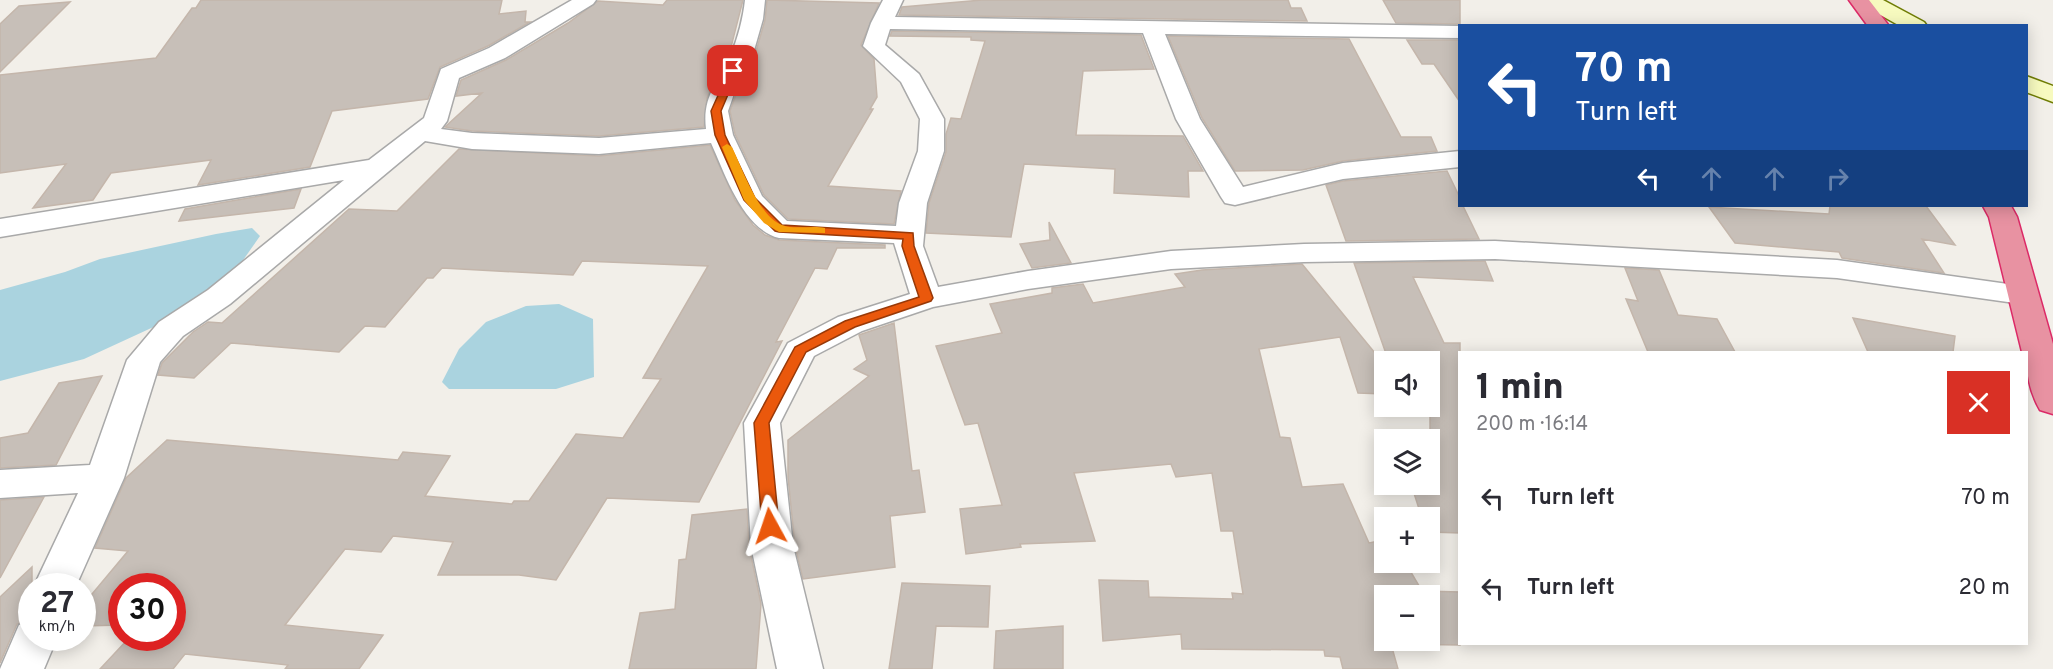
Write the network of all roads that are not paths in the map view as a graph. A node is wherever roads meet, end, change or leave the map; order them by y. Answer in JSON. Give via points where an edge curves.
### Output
{"nodes":[{"id":1,"x":586,"y":0,"type":"edge"},
{"id":2,"x":755,"y":0,"type":"edge"},
{"id":3,"x":893,"y":0,"type":"edge"},
{"id":4,"x":1859,"y":0,"type":"edge"},
{"id":5,"x":1868,"y":0,"type":"edge"},
{"id":6,"x":880,"y":23,"type":"junction"},
{"id":7,"x":1877,"y":24,"type":"edge"},
{"id":8,"x":1913,"y":24,"type":"edge"},
{"id":9,"x":1152,"y":28,"type":"junction"},
{"id":10,"x":1458,"y":32,"type":"edge"},
{"id":11,"x":2028,"y":83,"type":"edge"},
{"id":12,"x":2053,"y":95,"type":"edge"},
{"id":13,"x":421,"y":133,"type":"junction"},
{"id":14,"x":720,"y":135,"type":"junction"},
{"id":15,"x":1458,"y":159,"type":"edge"},
{"id":16,"x":380,"y":167,"type":"junction"},
{"id":17,"x":1998,"y":207,"type":"edge"},
{"id":18,"x":0,"y":228,"type":"edge"},
{"id":19,"x":909,"y":235,"type":"junction"},
{"id":20,"x":2022,"y":295,"type":"junction"},
{"id":21,"x":927,"y":298,"type":"junction"},
{"id":22,"x":2053,"y":402,"type":"edge"},
{"id":23,"x":105,"y":478,"type":"junction"},
{"id":24,"x":0,"y":484,"type":"edge"},
{"id":25,"x":61,"y":573,"type":"edge"},
{"id":26,"x":29,"y":651,"type":"edge"},
{"id":27,"x":21,"y":669,"type":"edge"},
{"id":28,"x":800,"y":669,"type":"edge"}],
"edges":[{"from":1,"to":13,"type":"street","via":[[497,53],[449,74],[435,121]]},
{"from":2,"to":14,"type":"street","via":[[742,54],[716,111]]},
{"from":3,"to":6,"type":"street"},
{"from":4,"to":7,"type":"highway"},
{"from":5,"to":8,"type":"street"},
{"from":6,"to":9,"type":"street"},
{"from":6,"to":19,"type":"street","via":[[874,46],[911,79],[933,119],[931,151],[913,203]]},
{"from":9,"to":10,"type":"street"},
{"from":9,"to":15,"type":"street","via":[[1188,119],[1235,196],[1343,171]]},
{"from":11,"to":12,"type":"street"},
{"from":13,"to":14,"type":"street","via":[[472,141],[599,146]]},
{"from":13,"to":16,"type":"street"},
{"from":14,"to":19,"type":"street","via":[[750,200],[779,229]]},
{"from":16,"to":18,"type":"street"},
{"from":16,"to":23,"type":"street","via":[[219,297],[171,328],[144,360]]},
{"from":17,"to":20,"type":"highway"},
{"from":19,"to":21,"type":"street","via":[[908,246]]},
{"from":20,"to":21,"type":"street","via":[[1837,269],[1495,250],[1171,260]]},
{"from":20,"to":22,"type":"highway"},
{"from":21,"to":28,"type":"street","via":[[850,324],[800,350],[762,423],[772,546]]},
{"from":23,"to":24,"type":"street"},
{"from":23,"to":25,"type":"street"},
{"from":26,"to":27,"type":"street"}]}
